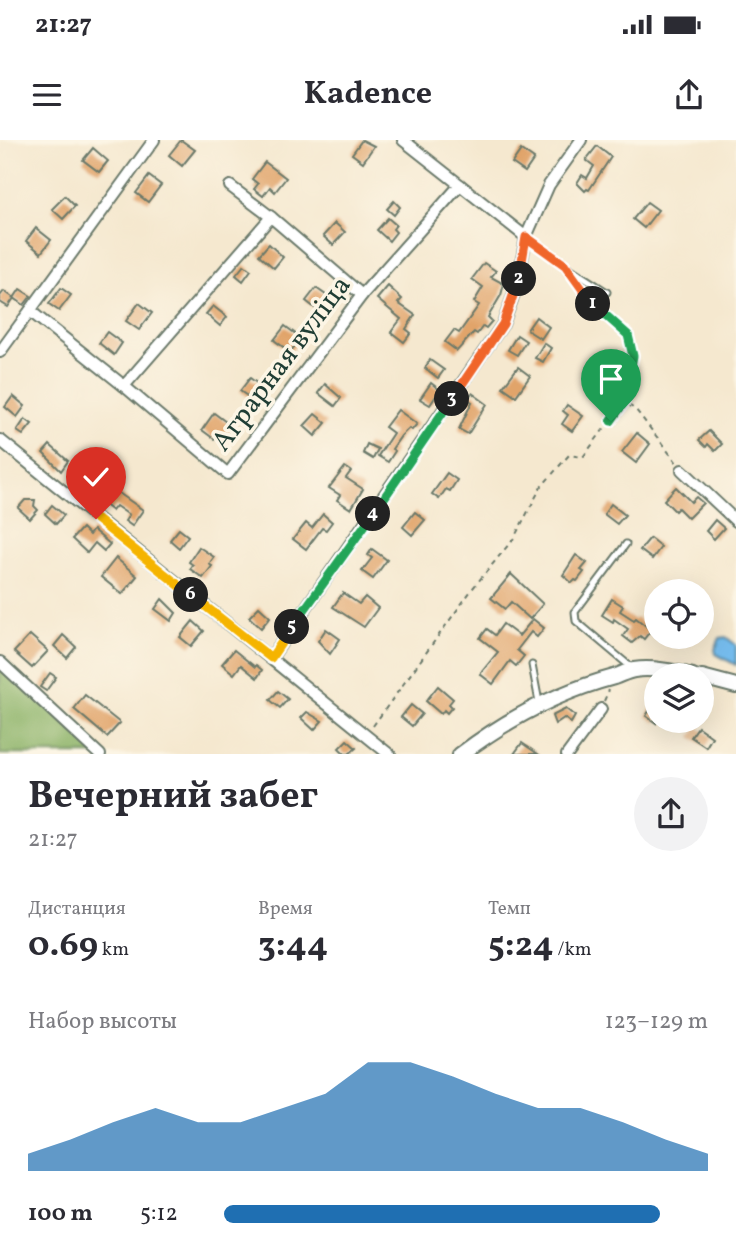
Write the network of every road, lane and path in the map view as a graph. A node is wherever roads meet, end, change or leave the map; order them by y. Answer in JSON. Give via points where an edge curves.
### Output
{"nodes":[{"id":1,"x":154,"y":140,"type":"edge"},
{"id":2,"x":403,"y":140,"type":"edge"},
{"id":3,"x":582,"y":140,"type":"edge"},
{"id":4,"x":460,"y":185,"type":"junction"},
{"id":5,"x":230,"y":186,"type":"dead end"},
{"id":6,"x":271,"y":217,"type":"junction"},
{"id":7,"x":526,"y":237,"type":"junction"},
{"id":8,"x":565,"y":265,"type":"junction"},
{"id":9,"x":607,"y":292,"type":"dead end"},
{"id":10,"x":362,"y":295,"type":"junction"},
{"id":11,"x":30,"y":312,"type":"junction"},
{"id":12,"x":0,"y":352,"type":"edge"},
{"id":13,"x":124,"y":386,"type":"junction"},
{"id":14,"x":624,"y":402,"type":"junction"},
{"id":15,"x":0,"y":440,"type":"edge"},
{"id":16,"x":682,"y":470,"type":"joint"},
{"id":17,"x":736,"y":521,"type":"edge"},
{"id":18,"x":626,"y":544,"type":"dead end"},
{"id":19,"x":271,"y":658,"type":"junction"},
{"id":20,"x":0,"y":662,"type":"edge"},
{"id":21,"x":532,"y":665,"type":"dead end"},
{"id":22,"x":634,"y":670,"type":"junction"},
{"id":23,"x":644,"y":670,"type":"edge"},
{"id":24,"x":615,"y":677,"type":"junction"},
{"id":25,"x":714,"y":680,"type":"edge"},
{"id":26,"x":736,"y":686,"type":"edge"},
{"id":27,"x":540,"y":705,"type":"junction"},
{"id":28,"x":601,"y":709,"type":"joint"},
{"id":29,"x":366,"y":736,"type":"junction"},
{"id":30,"x":100,"y":754,"type":"edge"},
{"id":31,"x":390,"y":754,"type":"edge"},
{"id":32,"x":460,"y":754,"type":"edge"},
{"id":33,"x":566,"y":754,"type":"edge"}],
"edges":[{"from":1,"to":11,"type":"street"},
{"from":2,"to":4,"type":"street"},
{"from":3,"to":7,"type":"street","via":[[548,185]]},
{"from":4,"to":7,"type":"street"},
{"from":4,"to":10,"type":"street","name":"Аграрная вуліца"},
{"from":5,"to":6,"type":"street"},
{"from":6,"to":10,"type":"street"},
{"from":6,"to":13,"type":"street"},
{"from":7,"to":8,"type":"lane"},
{"from":7,"to":19,"type":"street","via":[[518,284],[503,324]]},
{"from":8,"to":9,"type":"lane"},
{"from":8,"to":14,"type":"path","via":[[589,301],[628,335],[633,356]]},
{"from":10,"to":13,"type":"street","name":"Аграрная вуліца","via":[[228,474]]},
{"from":11,"to":12,"type":"street"},
{"from":11,"to":13,"type":"street","name":"Аграрная вуліца"},
{"from":14,"to":16,"type":"path"},
{"from":14,"to":29,"type":"path","via":[[583,457],[569,455],[541,487],[514,538]]},
{"from":15,"to":19,"type":"street"},
{"from":16,"to":17,"type":"street"},
{"from":18,"to":22,"type":"lane","via":[[575,612],[576,621]]},
{"from":19,"to":29,"type":"street"},
{"from":20,"to":30,"type":"street"},
{"from":21,"to":27,"type":"lane"},
{"from":22,"to":23,"type":"main road"},
{"from":22,"to":24,"type":"main road"},
{"from":24,"to":27,"type":"main road","via":[[591,682]]},
{"from":24,"to":28,"type":"path"},
{"from":25,"to":26,"type":"main road"},
{"from":27,"to":32,"type":"main road"},
{"from":28,"to":33,"type":"street"},
{"from":29,"to":31,"type":"street"}]}
